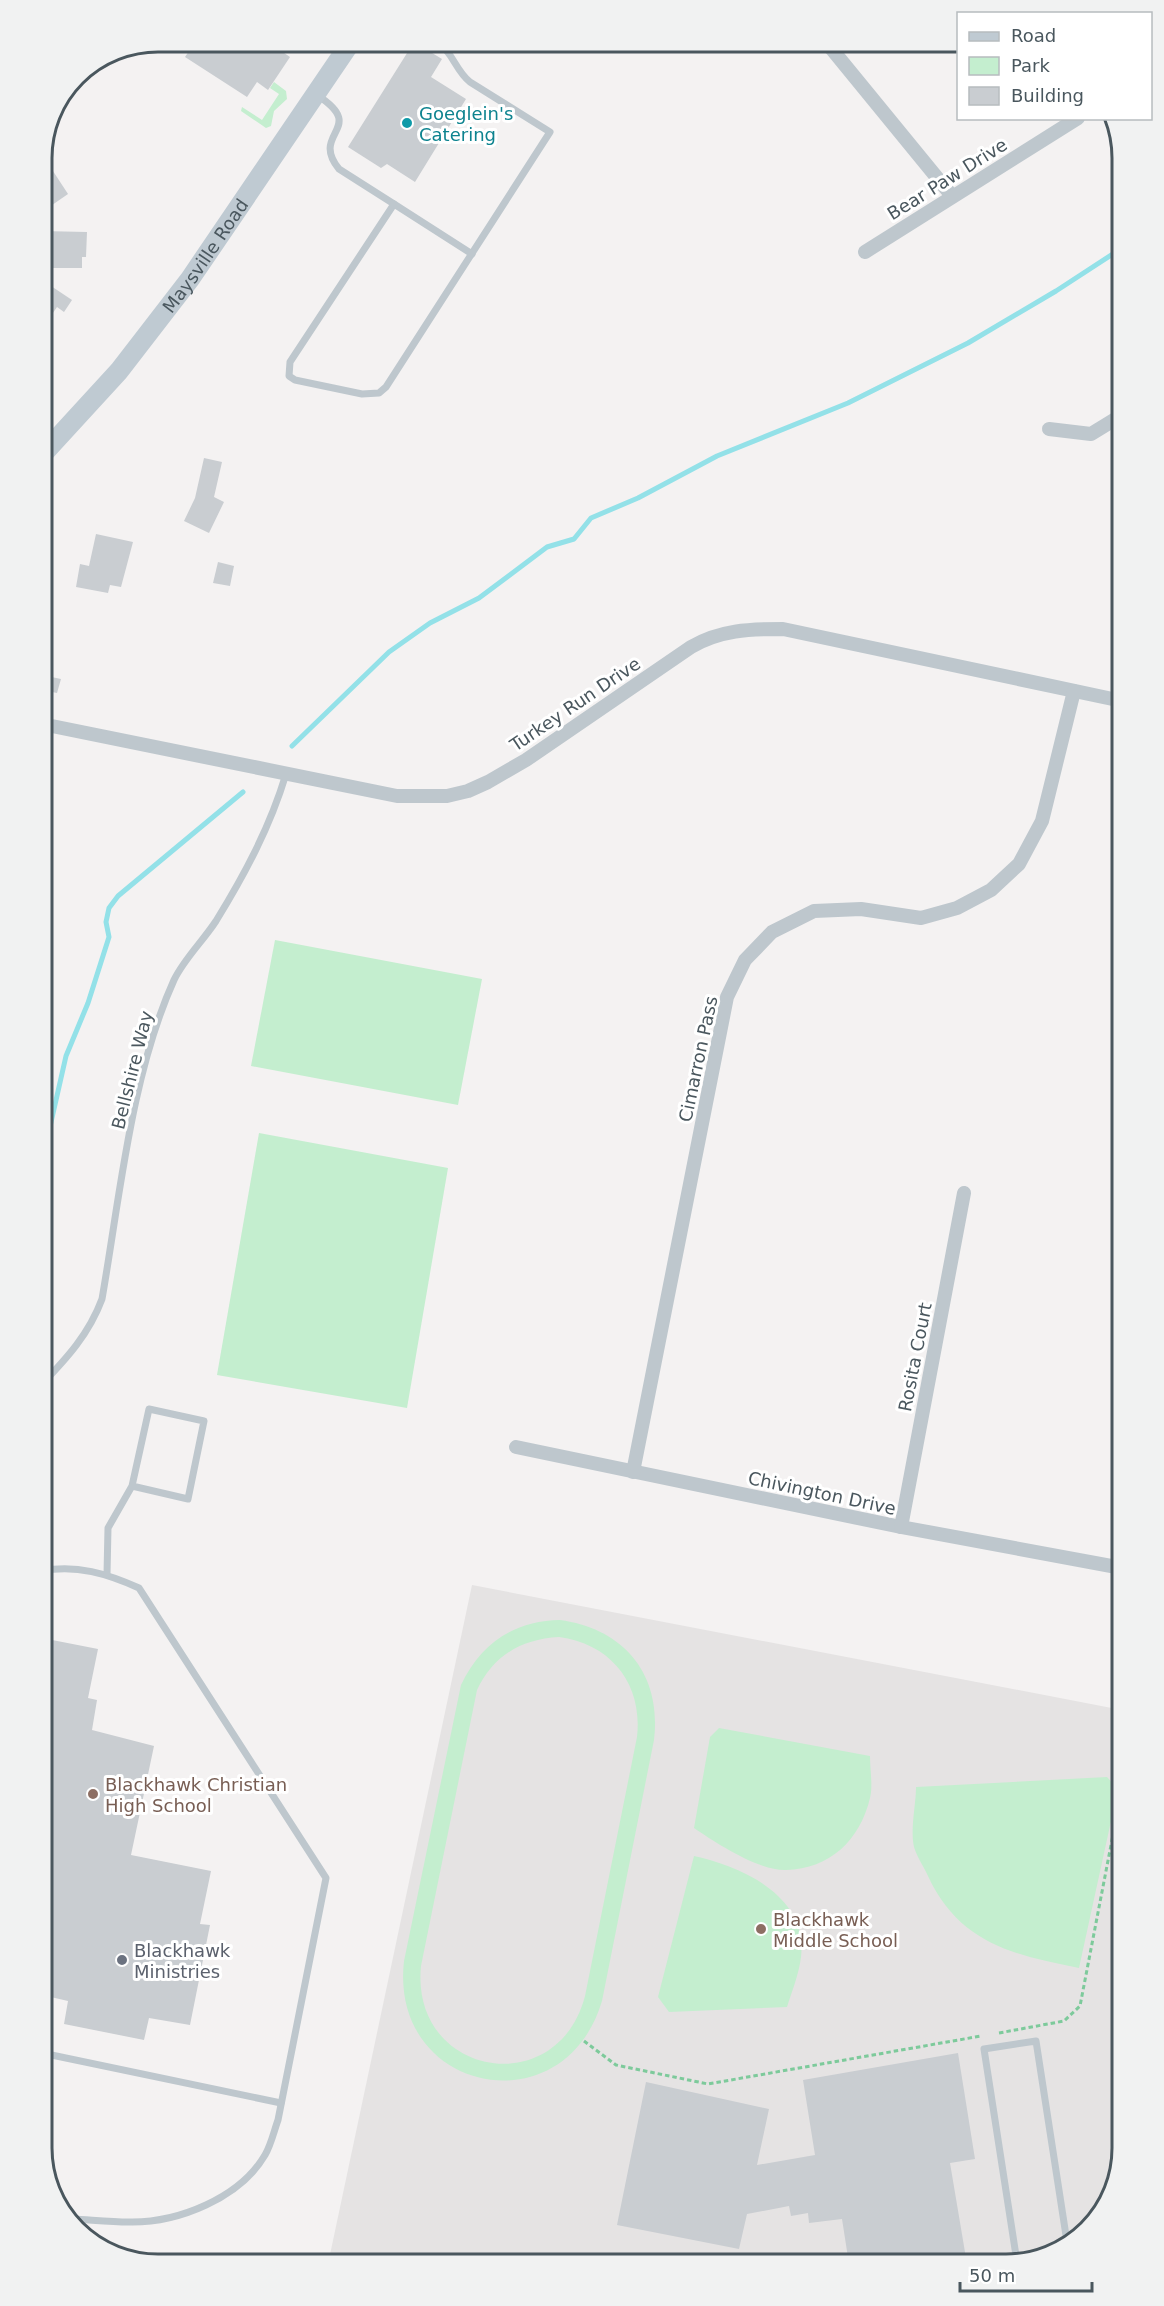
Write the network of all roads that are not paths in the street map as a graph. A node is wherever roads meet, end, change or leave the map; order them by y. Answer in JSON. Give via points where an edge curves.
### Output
{"nodes":[{"id":1,"x":344,"y":52,"type":"edge"},
{"id":2,"x":451,"y":52,"type":"edge"},
{"id":3,"x":835,"y":53,"type":"edge"},
{"id":4,"x":316,"y":94,"type":"junction"},
{"id":5,"x":1075,"y":120,"type":"edge"},
{"id":6,"x":952,"y":196,"type":"junction"},
{"id":7,"x":394,"y":204,"type":"junction"},
{"id":8,"x":865,"y":252,"type":"dead end"},
{"id":9,"x":472,"y":254,"type":"junction"},
{"id":10,"x":1112,"y":421,"type":"edge"},
{"id":11,"x":1049,"y":429,"type":"dead end"},
{"id":12,"x":53,"y":443,"type":"edge"},
{"id":13,"x":1074,"y":692,"type":"junction"},
{"id":14,"x":1112,"y":699,"type":"edge"},
{"id":15,"x":53,"y":726,"type":"edge"},
{"id":16,"x":286,"y":772,"type":"junction"},
{"id":17,"x":964,"y":1193,"type":"dead end"},
{"id":18,"x":52,"y":1372,"type":"edge"},
{"id":19,"x":516,"y":1447,"type":"dead end"},
{"id":20,"x":633,"y":1472,"type":"junction"},
{"id":21,"x":132,"y":1486,"type":"junction"},
{"id":22,"x":901,"y":1527,"type":"junction"},
{"id":23,"x":1112,"y":1566,"type":"edge"},
{"id":24,"x":52,"y":1569,"type":"edge"},
{"id":25,"x":107,"y":1574,"type":"junction"},
{"id":26,"x":52,"y":2056,"type":"edge"},
{"id":27,"x":281,"y":2103,"type":"junction"},
{"id":28,"x":82,"y":2220,"type":"edge"},
{"id":29,"x":1066,"y":2234,"type":"edge"},
{"id":30,"x":1016,"y":2253,"type":"edge"}],
"edges":[{"from":1,"to":4,"type":"main road","name":"Maysville Road"},
{"from":2,"to":9,"type":"lane","via":[[470,82],[550,132]]},
{"from":3,"to":6,"type":"street"},
{"from":4,"to":7,"type":"lane","via":[[339,114],[330,148],[333,162]]},
{"from":4,"to":12,"type":"main road","name":"Maysville Road","via":[[157,323]]},
{"from":5,"to":6,"type":"street","name":"Bear Paw Drive"},
{"from":6,"to":8,"type":"street","name":"Bear Paw Drive"},
{"from":7,"to":9,"type":"lane"},
{"from":7,"to":9,"type":"lane","via":[[290,362],[289,376],[295,380],[362,394],[379,393]]},
{"from":10,"to":11,"type":"street","via":[[1091,434]]},
{"from":13,"to":14,"type":"street","name":"Turkey Run Drive"},
{"from":13,"to":16,"type":"street","name":"Turkey Run Drive","via":[[783,629],[729,631],[709,636],[691,647],[526,760],[468,791],[447,796],[397,796]]},
{"from":13,"to":20,"type":"street","name":"Cimarron Pass","via":[[1042,821],[1019,864],[991,890],[957,908],[921,918],[861,909],[814,911],[772,932],[745,960],[727,997]]},
{"from":15,"to":16,"type":"street","name":"Turkey Run Drive"},
{"from":16,"to":18,"type":"lane","name":"Bellshire Way","via":[[264,836],[215,923],[176,977],[165,1000],[139,1088],[102,1299],[94,1322]]},
{"from":17,"to":22,"type":"street","name":"Rosita Court"},
{"from":19,"to":20,"type":"street","name":"Chivington Drive"},
{"from":20,"to":22,"type":"street","name":"Chivington Drive"},
{"from":21,"to":21,"type":"lane","via":[[149,1409],[204,1421],[188,1499]]},
{"from":21,"to":25,"type":"lane","via":[[108,1528]]},
{"from":22,"to":23,"type":"street","name":"Chivington Drive"},
{"from":24,"to":25,"type":"lane"},
{"from":25,"to":27,"type":"lane","via":[[139,1588],[326,1878]]},
{"from":26,"to":27,"type":"lane"},
{"from":27,"to":28,"type":"lane","via":[[266,2154],[247,2178],[225,2195],[168,2218],[131,2223]]},
{"from":29,"to":30,"type":"lane","via":[[1036,2041],[984,2049]]}]}
